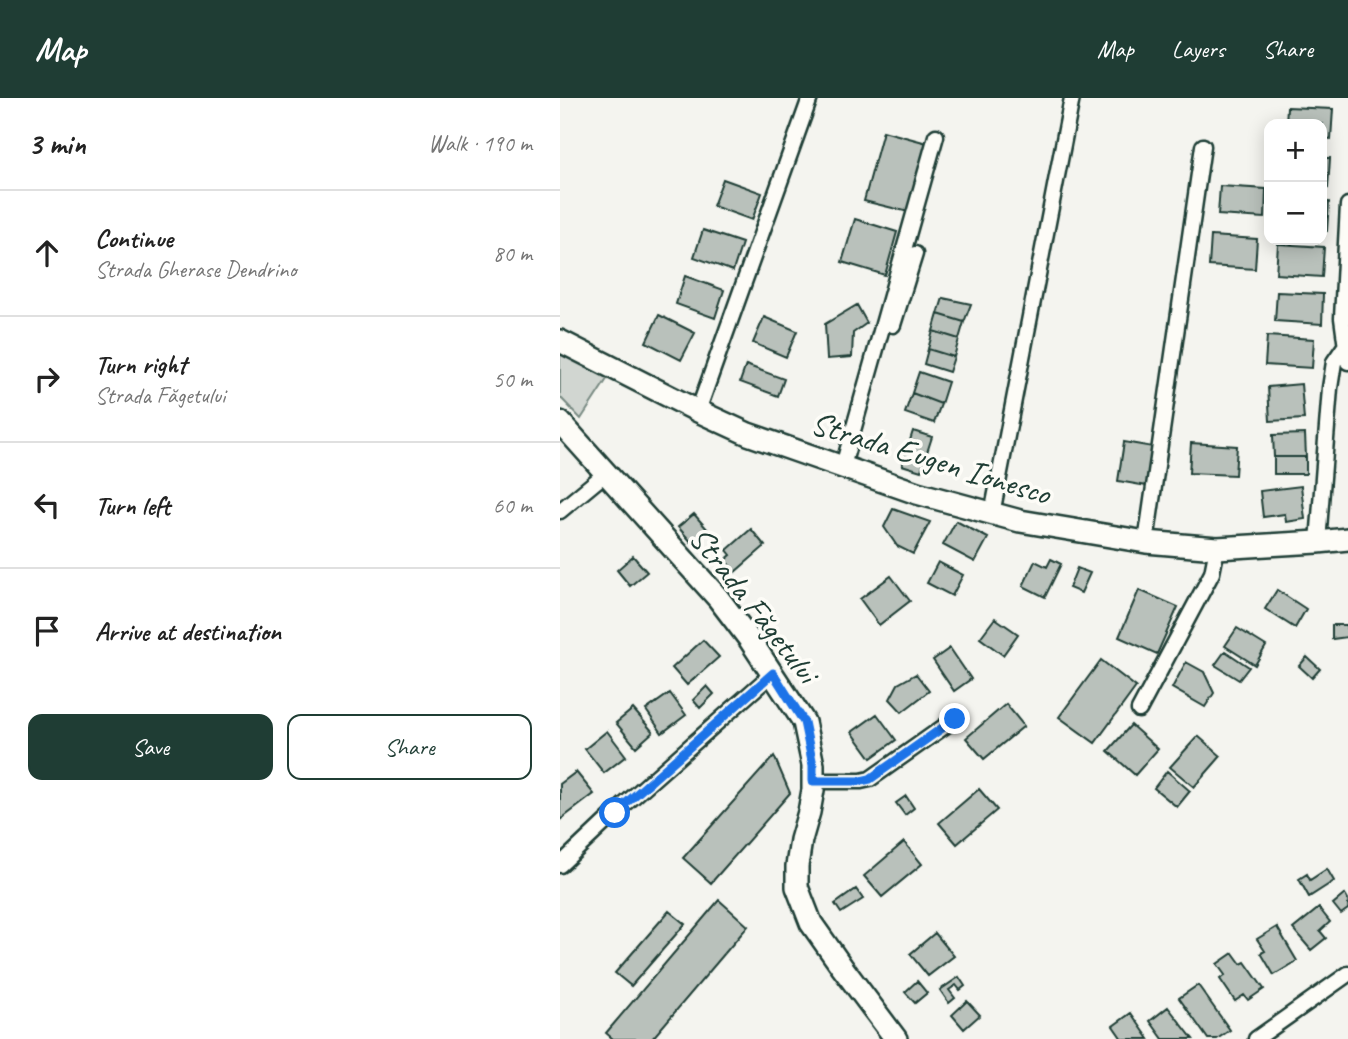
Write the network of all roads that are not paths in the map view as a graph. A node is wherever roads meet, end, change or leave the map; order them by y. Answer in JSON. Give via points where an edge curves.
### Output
{"nodes":[{"id":1,"x":810,"y":98,"type":"edge"},
{"id":2,"x":1072,"y":98,"type":"edge"},
{"id":3,"x":936,"y":136,"type":"dead end"},
{"id":4,"x":1203,"y":146,"type":"dead end"},
{"id":5,"x":1348,"y":205,"type":"edge"},
{"id":6,"x":915,"y":254,"type":"dead end"},
{"id":7,"x":560,"y":341,"type":"edge"},
{"id":8,"x":1345,"y":346,"type":"junction"},
{"id":9,"x":1348,"y":362,"type":"edge"},
{"id":10,"x":698,"y":411,"type":"junction"},
{"id":11,"x":560,"y":422,"type":"edge"},
{"id":12,"x":845,"y":462,"type":"junction"},
{"id":13,"x":606,"y":473,"type":"junction"},
{"id":14,"x":560,"y":510,"type":"edge"},
{"id":15,"x":992,"y":514,"type":"junction"},
{"id":16,"x":1348,"y":539,"type":"edge"},
{"id":17,"x":1146,"y":542,"type":"junction"},
{"id":18,"x":1318,"y":542,"type":"junction"},
{"id":19,"x":1217,"y":548,"type":"junction"},
{"id":20,"x":773,"y":673,"type":"junction"},
{"id":21,"x":1139,"y":710,"type":"dead end"},
{"id":22,"x":955,"y":719,"type":"dead end"},
{"id":23,"x":813,"y":781,"type":"junction"},
{"id":24,"x":560,"y":864,"type":"edge"},
{"id":25,"x":1348,"y":974,"type":"edge"},
{"id":26,"x":896,"y":1039,"type":"edge"},
{"id":27,"x":1256,"y":1039,"type":"edge"}],
"edges":[{"from":1,"to":10,"type":"street"},
{"from":2,"to":15,"type":"street"},
{"from":3,"to":12,"type":"street"},
{"from":4,"to":17,"type":"street"},
{"from":5,"to":8,"type":"street","via":[[1342,318]]},
{"from":6,"to":12,"type":"street","via":[[861,429]]},
{"from":7,"to":10,"type":"street","name":"Strada Eugen Ionesco"},
{"from":8,"to":9,"type":"street"},
{"from":8,"to":18,"type":"street","via":[[1334,362],[1330,388]]},
{"from":10,"to":12,"type":"street","name":"Strada Eugen Ionesco","via":[[748,434]]},
{"from":11,"to":13,"type":"street","name":"Strada Făgetului"},
{"from":12,"to":15,"type":"street","name":"Strada Eugen Ionesco","via":[[917,493]]},
{"from":13,"to":14,"type":"street"},
{"from":13,"to":20,"type":"street","name":"Strada Făgetului","via":[[718,598]]},
{"from":15,"to":17,"type":"street","name":"Strada Eugen Ionesco"},
{"from":16,"to":18,"type":"street","name":"Strada Eugen Ionesco"},
{"from":17,"to":19,"type":"street","name":"Strada Eugen Ionesco"},
{"from":18,"to":19,"type":"street","name":"Strada Eugen Ionesco"},
{"from":19,"to":21,"type":"street","via":[[1212,573]]},
{"from":20,"to":23,"type":"street","name":"Strada Făgetului","via":[[804,722]]},
{"from":20,"to":24,"type":"street"},
{"from":22,"to":23,"type":"street","via":[[870,779]]},
{"from":23,"to":26,"type":"street","name":"Strada Făgetului","via":[[797,887],[811,923]]},
{"from":25,"to":27,"type":"street"}]}
